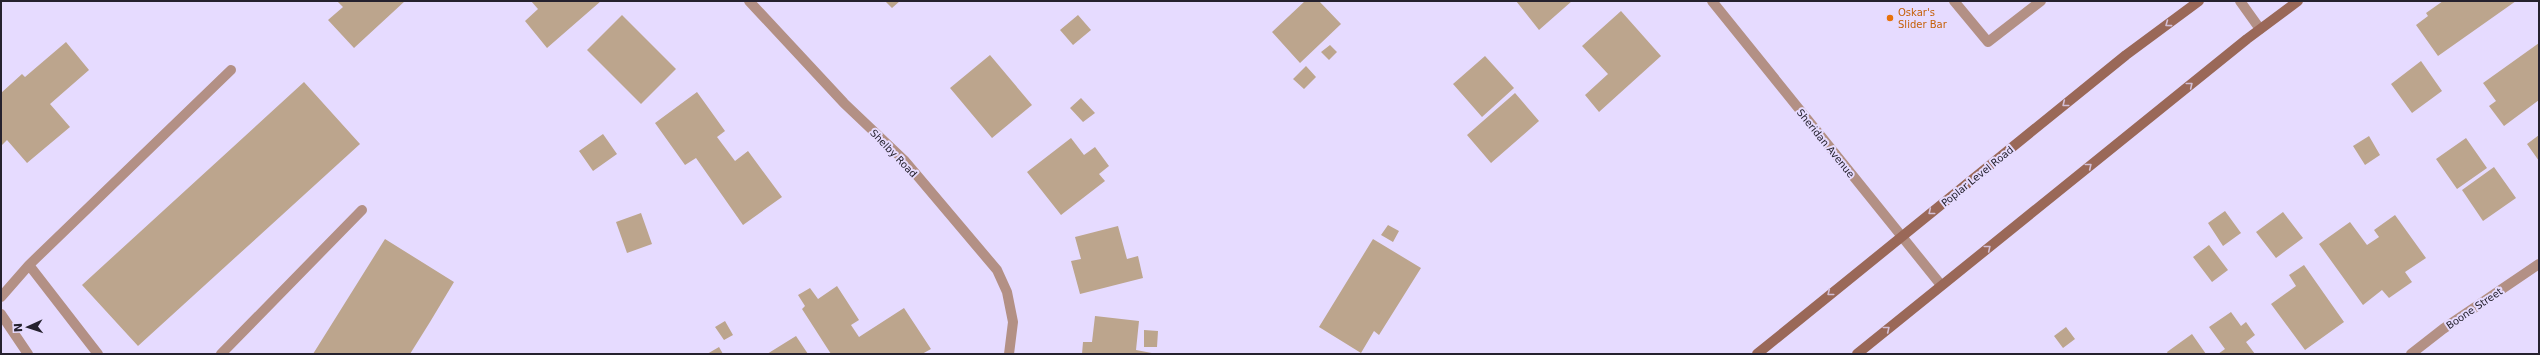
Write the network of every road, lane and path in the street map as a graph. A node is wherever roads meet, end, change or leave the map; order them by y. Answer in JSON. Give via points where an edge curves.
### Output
{"nodes":[{"id":1,"x":749,"y":1,"type":"edge"},
{"id":2,"x":1712,"y":1,"type":"edge"},
{"id":3,"x":1954,"y":1,"type":"edge"},
{"id":4,"x":2041,"y":1,"type":"edge"},
{"id":5,"x":2199,"y":1,"type":"edge"},
{"id":6,"x":2240,"y":1,"type":"edge"},
{"id":7,"x":2298,"y":1,"type":"edge"},
{"id":8,"x":2260,"y":29,"type":"junction"},
{"id":9,"x":231,"y":70,"type":"dead end"},
{"id":10,"x":362,"y":210,"type":"dead end"},
{"id":11,"x":1902,"y":236,"type":"junction"},
{"id":12,"x":2539,"y":264,"type":"edge"},
{"id":13,"x":29,"y":266,"type":"junction"},
{"id":14,"x":1941,"y":285,"type":"junction"},
{"id":15,"x":1,"y":297,"type":"edge"},
{"id":16,"x":1,"y":314,"type":"edge"},
{"id":17,"x":28,"y":354,"type":"edge"},
{"id":18,"x":98,"y":354,"type":"edge"},
{"id":19,"x":221,"y":354,"type":"edge"},
{"id":20,"x":1009,"y":354,"type":"edge"},
{"id":21,"x":1757,"y":354,"type":"edge"},
{"id":22,"x":1856,"y":354,"type":"edge"},
{"id":23,"x":2411,"y":354,"type":"edge"}],
"edges":[{"from":1,"to":20,"type":"street","name":"Shelby Road","via":[[844,103],[904,160],[997,270],[1007,292],[1013,322]]},
{"from":2,"to":11,"type":"street","name":"Sheridan Avenue"},
{"from":3,"to":4,"type":"street","via":[[1988,42]]},
{"from":5,"to":11,"type":"main road","name":"Poplar Level Road","one_way":true,"via":[[2126,55]]},
{"from":6,"to":8,"type":"street"},
{"from":7,"to":8,"type":"main road"},
{"from":14,"to":8,"type":"main road","one_way":true},
{"from":9,"to":13,"type":"street"},
{"from":10,"to":19,"type":"street"},
{"from":11,"to":14,"type":"street","name":"Sheridan Avenue"},
{"from":11,"to":21,"type":"main road","name":"Poplar Level Road","one_way":true},
{"from":12,"to":23,"type":"street","name":"Boone Street","via":[[2443,329]]},
{"from":13,"to":15,"type":"street"},
{"from":13,"to":18,"type":"street"},
{"from":22,"to":14,"type":"main road","one_way":true},
{"from":16,"to":17,"type":"street"}]}
